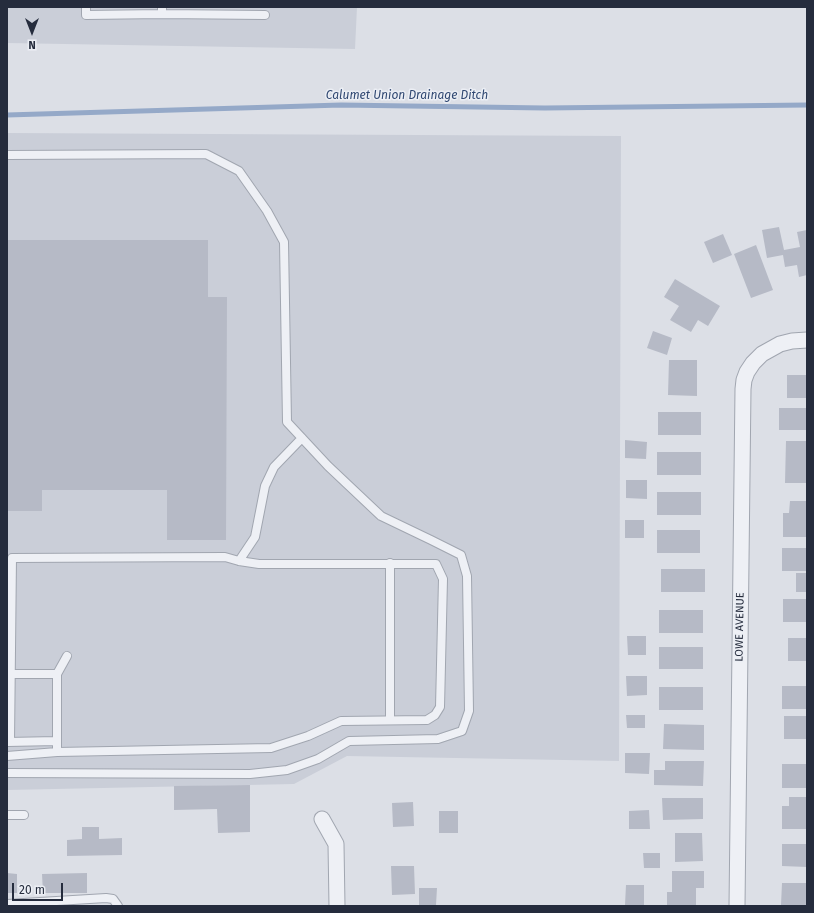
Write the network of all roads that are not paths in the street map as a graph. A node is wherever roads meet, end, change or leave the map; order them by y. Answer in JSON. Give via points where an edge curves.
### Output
{"nodes":[{"id":1,"x":86,"y":7,"type":"edge"},
{"id":2,"x":162,"y":10,"type":"edge"},
{"id":3,"x":265,"y":15,"type":"dead end"},
{"id":4,"x":7,"y":155,"type":"edge"},
{"id":5,"x":807,"y":340,"type":"edge"},
{"id":6,"x":302,"y":438,"type":"junction"},
{"id":7,"x":10,"y":558,"type":"edge"},
{"id":8,"x":238,"y":561,"type":"junction"},
{"id":9,"x":390,"y":564,"type":"junction"},
{"id":10,"x":67,"y":656,"type":"dead end"},
{"id":11,"x":11,"y":674,"type":"junction"},
{"id":12,"x":57,"y":674,"type":"junction"},
{"id":13,"x":390,"y":720,"type":"junction"},
{"id":14,"x":57,"y":741,"type":"junction"},
{"id":15,"x":9,"y":742,"type":"edge"},
{"id":16,"x":57,"y":752,"type":"junction"},
{"id":17,"x":7,"y":756,"type":"edge"},
{"id":18,"x":7,"y":773,"type":"edge"},
{"id":19,"x":7,"y":815,"type":"edge"},
{"id":20,"x":24,"y":815,"type":"dead end"},
{"id":21,"x":322,"y":819,"type":"dead end"},
{"id":22,"x":7,"y":904,"type":"edge"},
{"id":23,"x":118,"y":906,"type":"edge"},
{"id":24,"x":337,"y":906,"type":"edge"},
{"id":25,"x":737,"y":906,"type":"edge"}],
"edges":[{"from":1,"to":2,"type":"lane","via":[[86,15]]},
{"from":2,"to":3,"type":"lane"},
{"from":4,"to":6,"type":"lane","via":[[206,154],[239,170],[267,211],[284,242],[287,422]]},
{"from":5,"to":25,"type":"street","name":"LOWE AVENUE","via":[[792,340],[762,354],[747,372],[742,389]]},
{"from":6,"to":8,"type":"lane","via":[[274,467],[265,486],[255,537]]},
{"from":6,"to":18,"type":"lane","via":[[381,516],[461,556],[467,576],[469,711],[462,731],[438,739],[349,741],[318,759],[287,770],[250,774]]},
{"from":7,"to":8,"type":"lane","via":[[226,557]]},
{"from":7,"to":11,"type":"lane"},
{"from":8,"to":9,"type":"lane","via":[[259,564]]},
{"from":9,"to":13,"type":"lane"},
{"from":9,"to":13,"type":"lane","via":[[436,564],[443,579],[440,707],[435,715],[427,720]]},
{"from":10,"to":12,"type":"lane"},
{"from":11,"to":12,"type":"lane"},
{"from":11,"to":15,"type":"lane"},
{"from":12,"to":14,"type":"lane"},
{"from":13,"to":16,"type":"lane","via":[[341,721],[308,736],[271,748]]},
{"from":14,"to":15,"type":"lane"},
{"from":14,"to":16,"type":"lane"},
{"from":16,"to":17,"type":"lane"},
{"from":19,"to":20,"type":"lane"},
{"from":21,"to":24,"type":"street","via":[[336,844]]},
{"from":22,"to":23,"type":"lane","via":[[106,898],[114,900]]}]}
